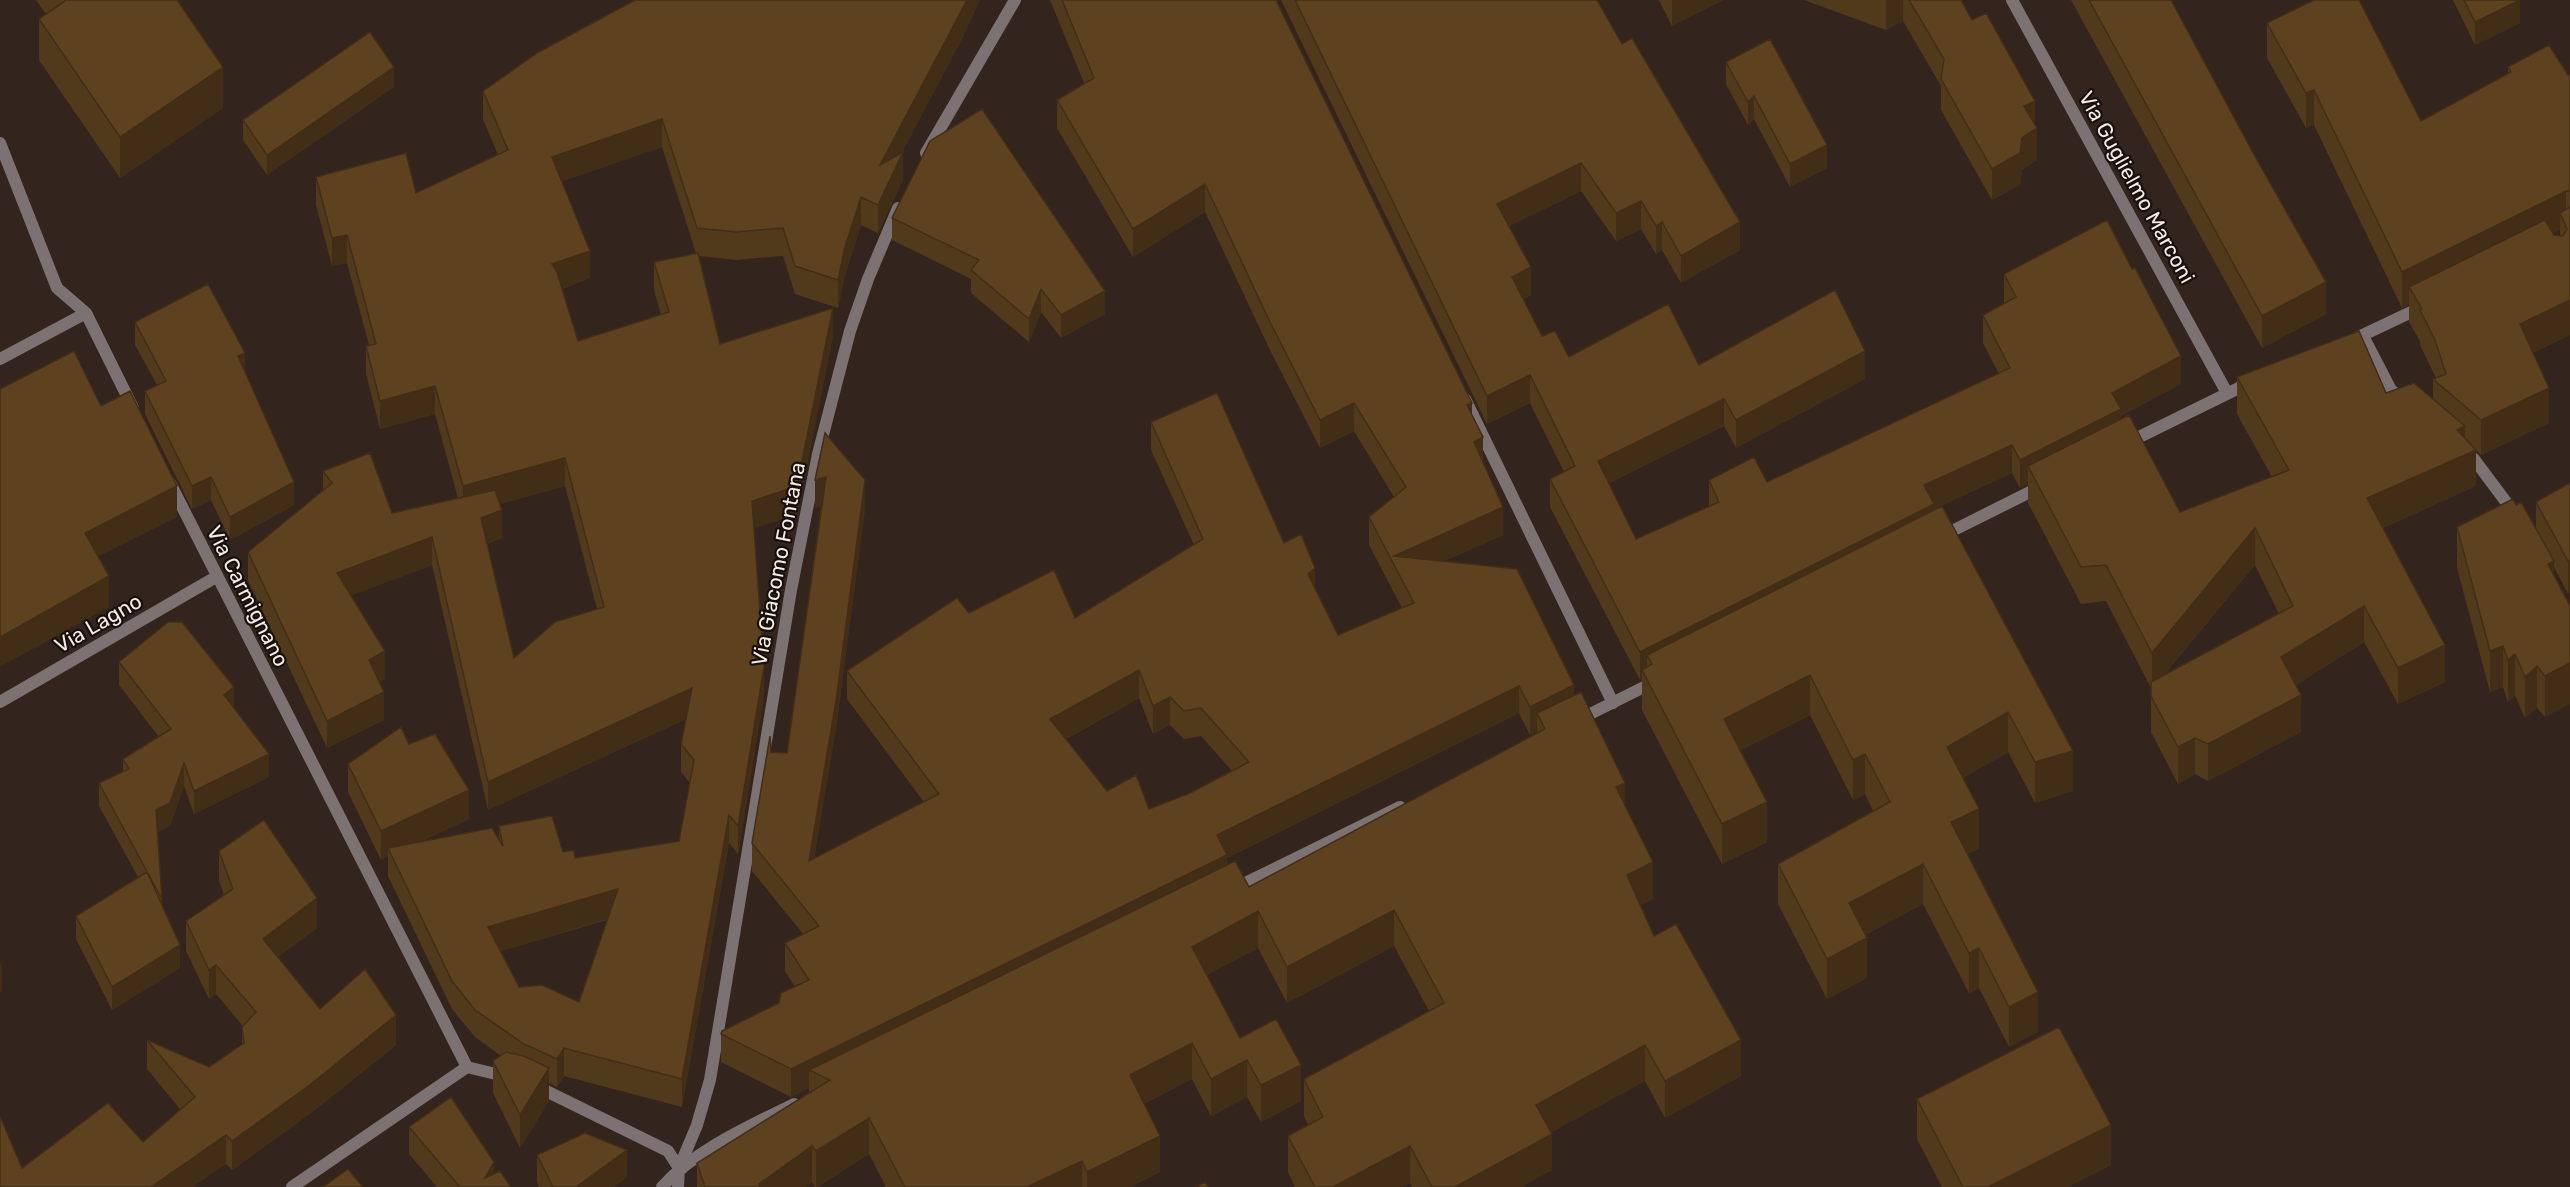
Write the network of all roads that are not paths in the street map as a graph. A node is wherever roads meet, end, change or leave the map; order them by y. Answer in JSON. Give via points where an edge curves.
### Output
{"nodes":[{"id":1,"x":1015,"y":0,"type":"edge"},
{"id":2,"x":2012,"y":0,"type":"edge"},
{"id":3,"x":0,"y":143,"type":"edge"},
{"id":4,"x":920,"y":164,"type":"edge"},
{"id":5,"x":905,"y":194,"type":"edge"},
{"id":6,"x":2435,"y":300,"type":"edge"},
{"id":7,"x":86,"y":313,"type":"junction"},
{"id":8,"x":2363,"y":336,"type":"junction"},
{"id":9,"x":2332,"y":349,"type":"edge"},
{"id":10,"x":0,"y":359,"type":"edge"},
{"id":11,"x":2258,"y":380,"type":"edge"},
{"id":12,"x":1458,"y":383,"type":"edge"},
{"id":13,"x":2227,"y":393,"type":"junction"},
{"id":14,"x":2415,"y":410,"type":"edge"},
{"id":15,"x":138,"y":418,"type":"edge"},
{"id":16,"x":2457,"y":445,"type":"edge"},
{"id":17,"x":2110,"y":452,"type":"edge"},
{"id":18,"x":164,"y":471,"type":"edge"},
{"id":19,"x":2057,"y":478,"type":"edge"},
{"id":20,"x":2523,"y":527,"type":"edge"},
{"id":21,"x":1930,"y":542,"type":"edge"},
{"id":22,"x":216,"y":577,"type":"junction"},
{"id":23,"x":1666,"y":676,"type":"edge"},
{"id":24,"x":0,"y":702,"type":"edge"},
{"id":25,"x":1613,"y":702,"type":"junction"},
{"id":26,"x":1570,"y":724,"type":"edge"},
{"id":27,"x":1409,"y":803,"type":"edge"},
{"id":28,"x":1227,"y":892,"type":"edge"},
{"id":29,"x":467,"y":1067,"type":"junction"},
{"id":30,"x":808,"y":1098,"type":"edge"},
{"id":31,"x":679,"y":1168,"type":"junction"},
{"id":32,"x":292,"y":1187,"type":"edge"},
{"id":33,"x":662,"y":1187,"type":"edge"},
{"id":34,"x":678,"y":1187,"type":"edge"}],
"edges":[{"from":1,"to":4,"type":"street"},
{"from":2,"to":13,"type":"street","name":"Via Guglielmo Marconi"},
{"from":3,"to":7,"type":"street","via":[[57,288]]},
{"from":5,"to":31,"type":"street","name":"Via Giacomo Fontana","via":[[850,331],[818,454],[791,590],[710,1080]]},
{"from":6,"to":8,"type":"street"},
{"from":7,"to":10,"type":"street"},
{"from":7,"to":15,"type":"street"},
{"from":8,"to":9,"type":"street"},
{"from":8,"to":14,"type":"street","via":[[2391,390]]},
{"from":11,"to":13,"type":"street"},
{"from":12,"to":25,"type":"street"},
{"from":13,"to":17,"type":"street"},
{"from":16,"to":20,"type":"street","via":[[2474,459]]},
{"from":18,"to":22,"type":"street","name":"Via Carmignano"},
{"from":19,"to":21,"type":"street"},
{"from":22,"to":24,"type":"street","name":"Via Lagno"},
{"from":22,"to":29,"type":"street","name":"Via Carmignano"},
{"from":23,"to":25,"type":"street"},
{"from":25,"to":26,"type":"street"},
{"from":27,"to":28,"type":"street"},
{"from":29,"to":31,"type":"street","via":[[522,1080],[668,1151]]},
{"from":29,"to":32,"type":"street"},
{"from":30,"to":31,"type":"street"},
{"from":31,"to":33,"type":"street"},
{"from":31,"to":34,"type":"street"}]}
